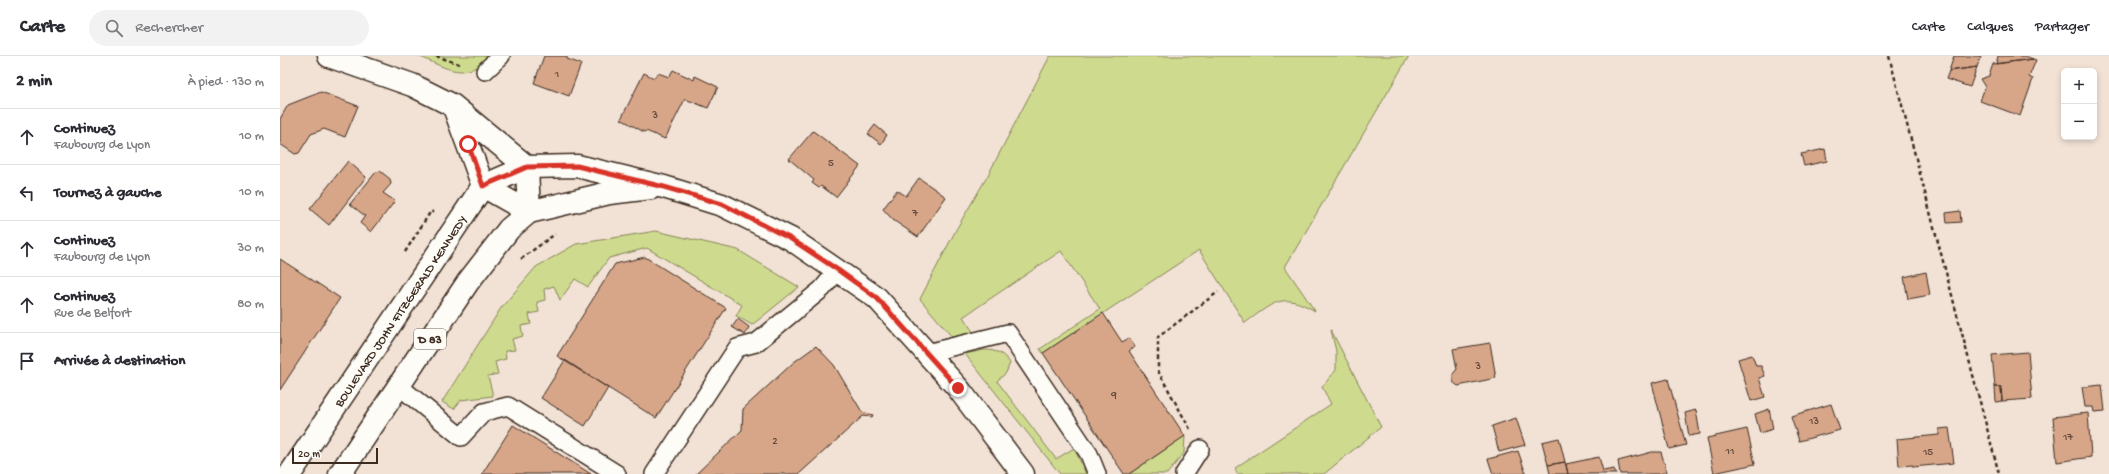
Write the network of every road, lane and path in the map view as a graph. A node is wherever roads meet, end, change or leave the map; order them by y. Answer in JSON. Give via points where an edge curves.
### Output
{"nodes":[{"id":1,"x":329,"y":56,"type":"edge"},
{"id":2,"x":436,"y":56,"type":"edge"},
{"id":3,"x":501,"y":56,"type":"edge"},
{"id":4,"x":1889,"y":56,"type":"edge"},
{"id":5,"x":465,"y":66,"type":"dead end"},
{"id":6,"x":485,"y":71,"type":"dead end"},
{"id":7,"x":454,"y":109,"type":"junction"},
{"id":8,"x":527,"y":167,"type":"junction"},
{"id":9,"x":483,"y":186,"type":"junction"},
{"id":10,"x":664,"y":187,"type":"junction"},
{"id":11,"x":529,"y":212,"type":"junction"},
{"id":12,"x":559,"y":231,"type":"dead end"},
{"id":13,"x":518,"y":261,"type":"dead end"},
{"id":14,"x":838,"y":270,"type":"junction"},
{"id":15,"x":1218,"y":292,"type":"dead end"},
{"id":16,"x":927,"y":353,"type":"junction"},
{"id":17,"x":399,"y":386,"type":"junction"},
{"id":18,"x":1200,"y":449,"type":"joint"},
{"id":19,"x":290,"y":474,"type":"edge"},
{"id":20,"x":340,"y":474,"type":"edge"},
{"id":21,"x":617,"y":474,"type":"edge"},
{"id":22,"x":654,"y":474,"type":"edge"},
{"id":23,"x":1023,"y":474,"type":"edge"},
{"id":24,"x":1097,"y":474,"type":"edge"},
{"id":25,"x":1184,"y":474,"type":"edge"},
{"id":26,"x":1999,"y":474,"type":"edge"}],
"edges":[{"from":1,"to":7,"type":"main road","via":[[412,86],[452,105]]},
{"from":2,"to":5,"type":"path"},
{"from":3,"to":6,"type":"lane"},
{"from":4,"to":26,"type":"path"},
{"from":7,"to":8,"type":"main road"},
{"from":7,"to":9,"type":"main road"},
{"from":8,"to":9,"type":"main road","number":"D 83"},
{"from":8,"to":10,"type":"main road","number":"D 83","via":[[577,166]]},
{"from":8,"to":11,"type":"main road"},
{"from":9,"to":11,"type":"main road"},
{"from":9,"to":19,"type":"main road","name":"BOULEVARD JOHN FITZGERALD KENNEDY"},
{"from":10,"to":11,"type":"main road","number":"D 83","via":[[609,194]]},
{"from":10,"to":14,"type":"main road","number":"D 83","via":[[735,210],[791,239]]},
{"from":11,"to":17,"type":"main road","number":"D 83","via":[[509,229],[492,249]]},
{"from":12,"to":13,"type":"path"},
{"from":14,"to":16,"type":"main road","number":"D 83","via":[[877,298]]},
{"from":14,"to":22,"type":"lane","via":[[822,290],[756,343],[737,348]]},
{"from":15,"to":18,"type":"path","via":[[1158,337],[1158,372]]},
{"from":16,"to":23,"type":"main road","number":"D 83","via":[[958,388]]},
{"from":16,"to":24,"type":"lane","via":[[1008,333],[1089,454]]},
{"from":17,"to":20,"type":"main road","number":"D 83"},
{"from":17,"to":21,"type":"lane","via":[[461,437],[484,412],[508,406]]},
{"from":18,"to":25,"type":"lane"}]}
